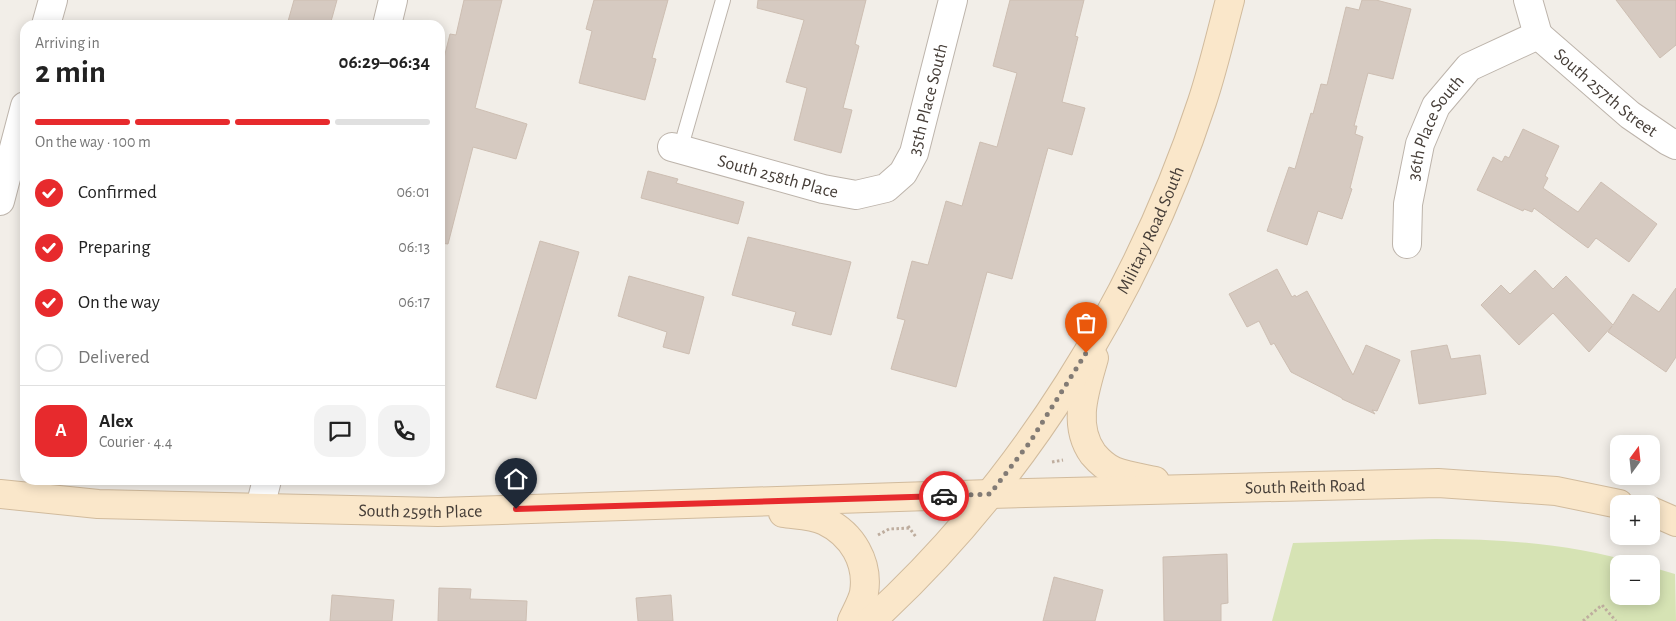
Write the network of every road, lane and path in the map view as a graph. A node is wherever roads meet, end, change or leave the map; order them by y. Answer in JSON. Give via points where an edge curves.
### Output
{"nodes":[{"id":1,"x":53,"y":0,"type":"edge"},
{"id":2,"x":393,"y":0,"type":"edge"},
{"id":3,"x":723,"y":0,"type":"edge"},
{"id":4,"x":953,"y":0,"type":"edge"},
{"id":5,"x":1230,"y":0,"type":"edge"},
{"id":6,"x":1528,"y":0,"type":"edge"},
{"id":7,"x":47,"y":20,"type":"edge"},
{"id":8,"x":388,"y":20,"type":"edge"},
{"id":9,"x":1538,"y":35,"type":"junction"},
{"id":10,"x":20,"y":125,"type":"edge"},
{"id":11,"x":1676,"y":145,"type":"edge"},
{"id":12,"x":676,"y":148,"type":"joint"},
{"id":13,"x":886,"y":188,"type":"joint"},
{"id":14,"x":0,"y":201,"type":"edge"},
{"id":15,"x":1407,"y":244,"type":"dead end"},
{"id":16,"x":1104,"y":323,"type":"junction"},
{"id":17,"x":1069,"y":459,"type":"dead end"},
{"id":18,"x":1052,"y":462,"type":"dead end"},
{"id":19,"x":266,"y":485,"type":"edge"},
{"id":20,"x":1198,"y":490,"type":"junction"},
{"id":21,"x":0,"y":494,"type":"edge"},
{"id":22,"x":990,"y":494,"type":"junction"},
{"id":23,"x":1610,"y":502,"type":"edge"},
{"id":24,"x":690,"y":504,"type":"junction"},
{"id":25,"x":260,"y":507,"type":"junction"},
{"id":26,"x":1660,"y":515,"type":"edge"},
{"id":27,"x":905,"y":520,"type":"dead end"},
{"id":28,"x":1676,"y":522,"type":"edge"},
{"id":29,"x":909,"y":528,"type":"junction"},
{"id":30,"x":875,"y":537,"type":"dead end"},
{"id":31,"x":916,"y":538,"type":"dead end"},
{"id":32,"x":852,"y":621,"type":"edge"},
{"id":33,"x":871,"y":621,"type":"edge"},
{"id":34,"x":1582,"y":621,"type":"edge"},
{"id":35,"x":1616,"y":621,"type":"edge"}],
"edges":[{"from":1,"to":7,"type":"street"},
{"from":2,"to":8,"type":"street"},
{"from":3,"to":12,"type":"lane"},
{"from":4,"to":13,"type":"street","name":"35th Place South","via":[[914,153],[903,173]]},
{"from":5,"to":16,"type":"main road","name":"Military Road South","via":[[1203,101],[1182,158],[1159,214]]},
{"from":6,"to":9,"type":"street"},
{"from":9,"to":11,"type":"street","name":"South 257th Street","via":[[1630,115]]},
{"from":9,"to":15,"type":"street","name":"36th Place South","via":[[1469,67],[1436,106],[1420,144],[1408,204]]},
{"from":10,"to":14,"type":"street"},
{"from":12,"to":13,"type":"street","name":"South 258th Place","via":[[823,189],[856,195]]},
{"from":16,"to":20,"type":"main road","via":[[1085,390],[1081,417],[1086,444],[1099,461],[1112,470]]},
{"from":16,"to":22,"type":"main road","name":"Military Road South","via":[[1030,442]]},
{"from":17,"to":18,"type":"path"},
{"from":19,"to":25,"type":"street"},
{"from":20,"to":22,"type":"main road","name":"South Reith Road"},
{"from":20,"to":23,"type":"main road","name":"South Reith Road","via":[[1438,483],[1556,491]]},
{"from":21,"to":25,"type":"main road","name":"South 259th Place","via":[[98,504]]},
{"from":22,"to":24,"type":"main road","name":"South 259th Place"},
{"from":22,"to":33,"type":"main road","name":"Military Road South","via":[[943,549]]},
{"from":24,"to":25,"type":"main road","name":"South 259th Place","via":[[438,512]]},
{"from":24,"to":32,"type":"main road","via":[[796,515],[823,520],[843,532],[862,560],[865,581],[864,595]]},
{"from":26,"to":28,"type":"main road"},
{"from":27,"to":29,"type":"path"},
{"from":29,"to":30,"type":"path","via":[[889,529]]},
{"from":29,"to":31,"type":"path"},
{"from":34,"to":35,"type":"path","via":[[1602,605]]}]}
